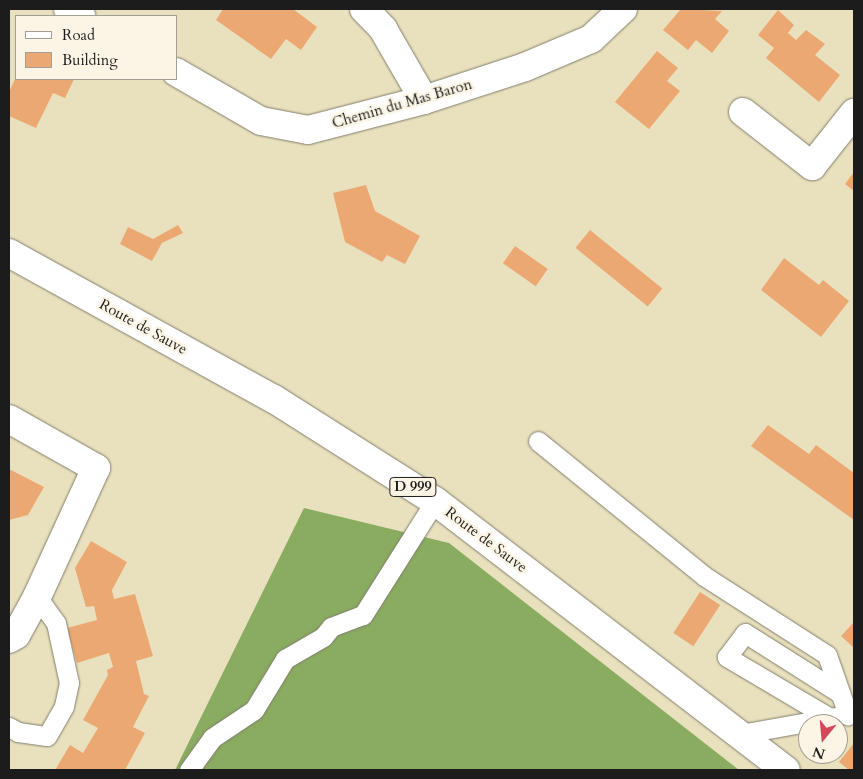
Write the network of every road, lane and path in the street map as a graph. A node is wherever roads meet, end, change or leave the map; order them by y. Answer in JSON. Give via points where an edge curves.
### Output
{"nodes":[{"id":1,"x":68,"y":9,"type":"edge"},
{"id":2,"x":364,"y":9,"type":"edge"},
{"id":3,"x":623,"y":9,"type":"edge"},
{"id":4,"x":79,"y":15,"type":"edge"},
{"id":5,"x":178,"y":73,"type":"edge"},
{"id":6,"x":424,"y":100,"type":"junction"},
{"id":7,"x":743,"y":112,"type":"dead end"},
{"id":8,"x":854,"y":113,"type":"edge"},
{"id":9,"x":9,"y":253,"type":"edge"},
{"id":10,"x":9,"y":419,"type":"edge"},
{"id":11,"x":538,"y":441,"type":"dead end"},
{"id":12,"x":435,"y":501,"type":"junction"},
{"id":13,"x":36,"y":597,"type":"junction"},
{"id":14,"x":9,"y":639,"type":"edge"},
{"id":15,"x":840,"y":694,"type":"junction"},
{"id":16,"x":836,"y":714,"type":"edge"},
{"id":17,"x":843,"y":714,"type":"edge"},
{"id":18,"x":798,"y":725,"type":"edge"},
{"id":19,"x":9,"y":727,"type":"edge"},
{"id":20,"x":740,"y":734,"type":"junction"},
{"id":21,"x":189,"y":770,"type":"edge"},
{"id":22,"x":786,"y":770,"type":"edge"}],
"edges":[{"from":1,"to":4,"type":"street"},
{"from":2,"to":6,"type":"street","via":[[383,28]]},
{"from":3,"to":6,"type":"street","name":"Chemin du Mas Baron","via":[[591,39],[525,67]]},
{"from":5,"to":6,"type":"street","name":"Chemin du Mas Baron","via":[[261,121],[308,130]]},
{"from":7,"to":8,"type":"street","via":[[812,166]]},
{"from":9,"to":12,"type":"street","name":"Route de Sauve","number":"D 999","via":[[274,399]]},
{"from":10,"to":13,"type":"street","via":[[96,468]]},
{"from":11,"to":15,"type":"lane","via":[[704,576],[827,655]]},
{"from":12,"to":20,"type":"street","name":"Route de Sauve","number":"D 999"},
{"from":12,"to":21,"type":"lane","via":[[362,615],[331,627],[322,637],[286,659],[254,710],[212,738]]},
{"from":13,"to":14,"type":"street","via":[[16,635]]},
{"from":13,"to":19,"type":"lane","via":[[56,623],[69,683],[64,706],[46,736],[18,732]]},
{"from":15,"to":16,"type":"lane","via":[[745,633],[727,657]]},
{"from":15,"to":17,"type":"lane"},
{"from":18,"to":20,"type":"lane"},
{"from":20,"to":22,"type":"street","name":"Route de Sauve","number":"D 999"}]}
